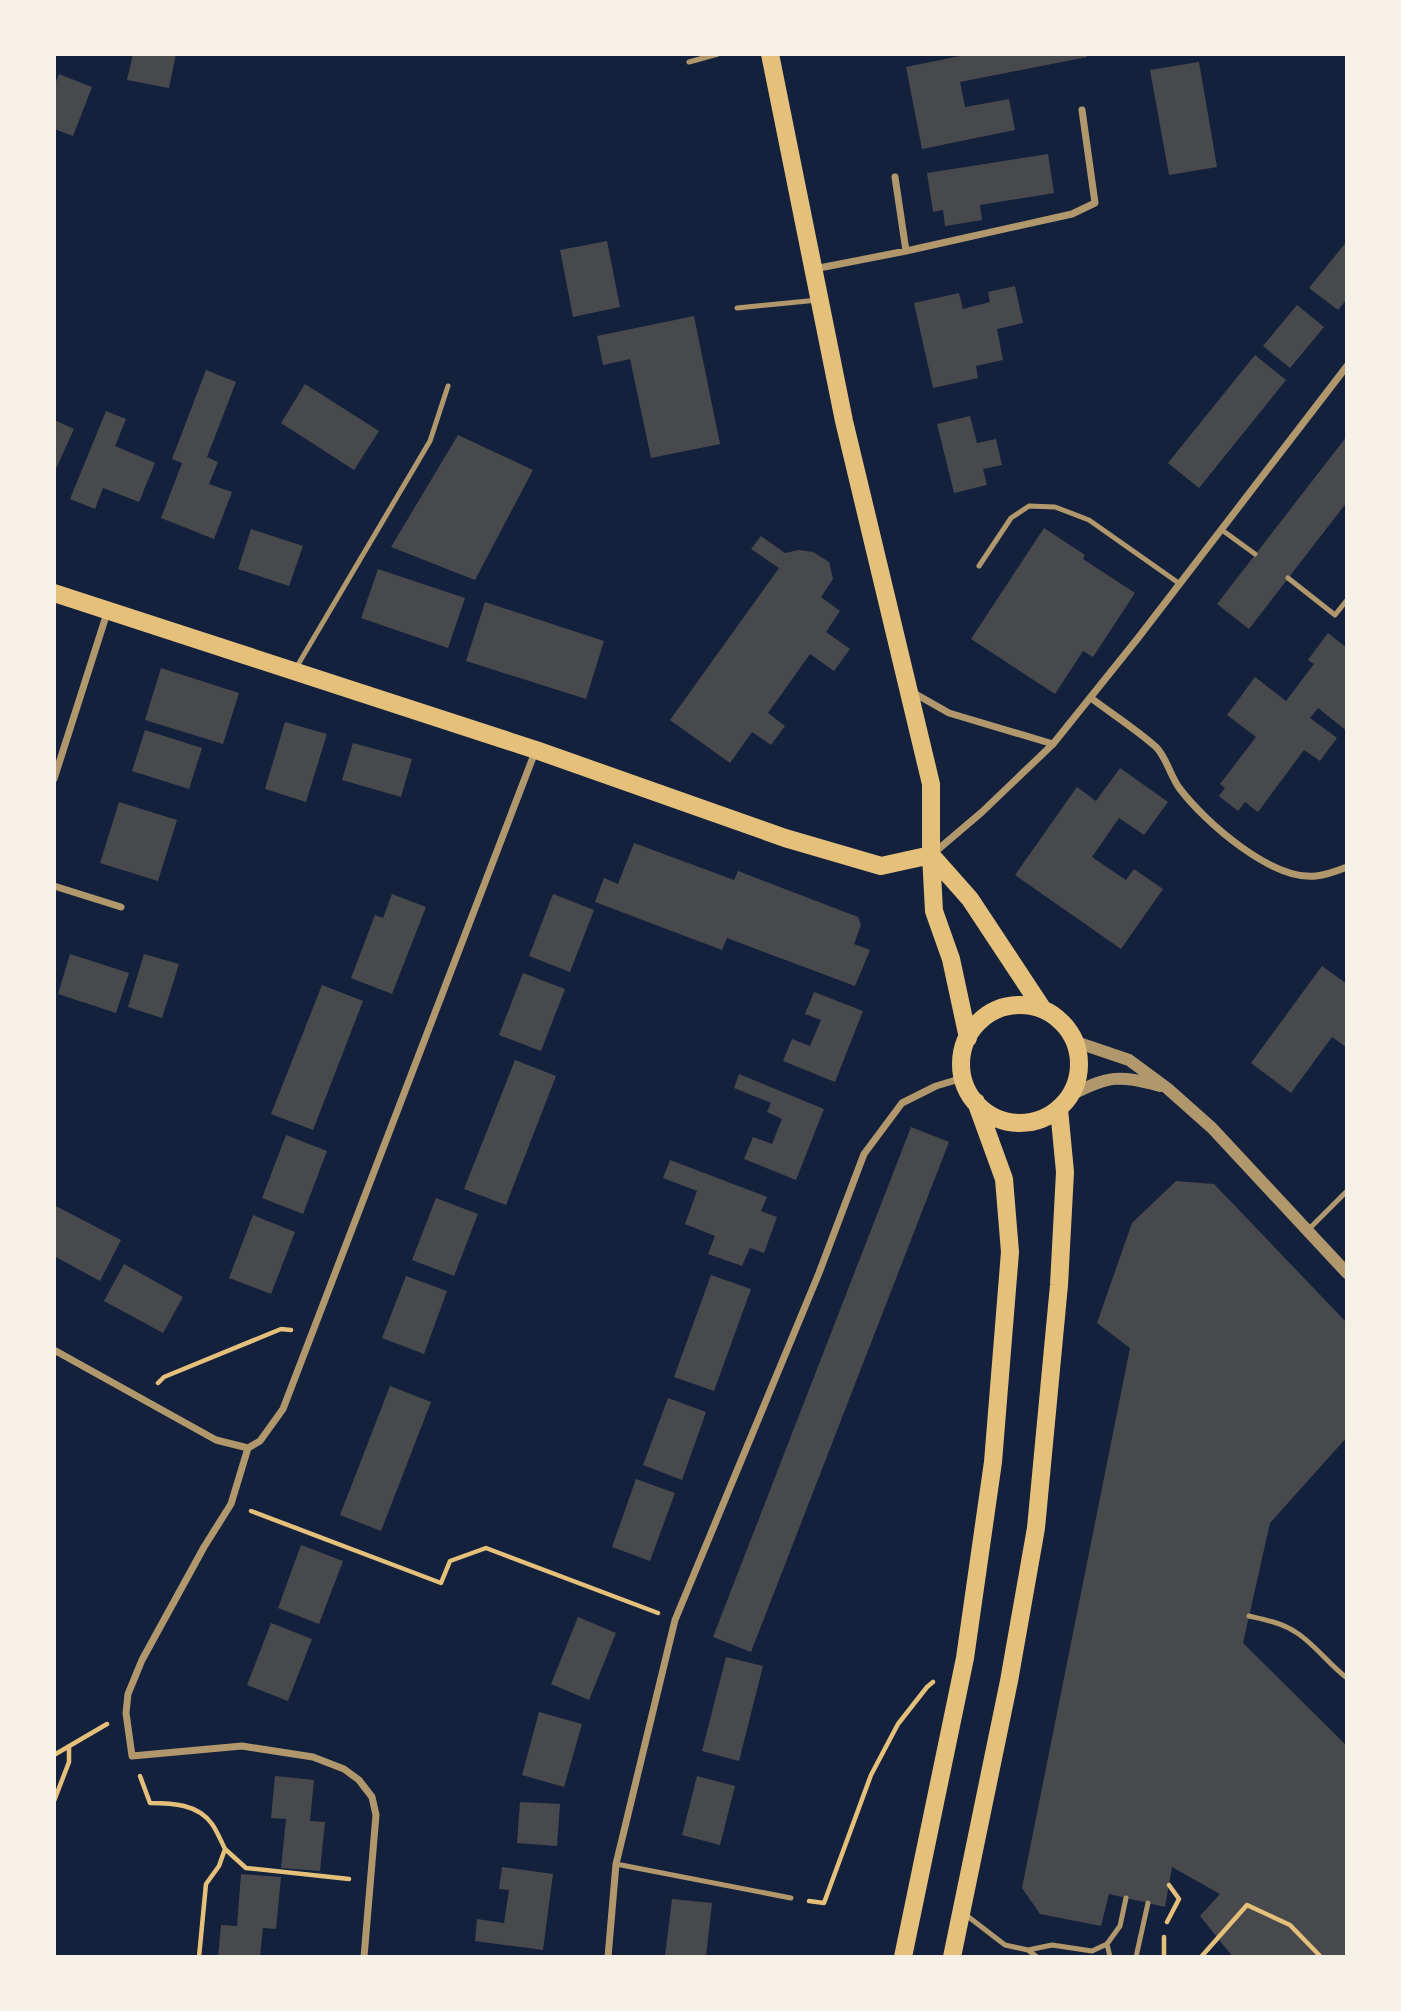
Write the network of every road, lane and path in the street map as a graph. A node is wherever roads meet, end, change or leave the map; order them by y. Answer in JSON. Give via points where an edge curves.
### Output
{"nodes":[{"id":1,"x":718,"y":54,"type":"edge"},
{"id":2,"x":770,"y":54,"type":"edge"},
{"id":3,"x":689,"y":62,"type":"dead end"},
{"id":4,"x":1082,"y":110,"type":"dead end"},
{"id":5,"x":895,"y":177,"type":"dead end"},
{"id":6,"x":906,"y":251,"type":"junction"},
{"id":7,"x":813,"y":269,"type":"junction"},
{"id":8,"x":820,"y":300,"type":"junction"},
{"id":9,"x":737,"y":308,"type":"dead end"},
{"id":10,"x":1347,"y":366,"type":"edge"},
{"id":11,"x":448,"y":386,"type":"dead end"},
{"id":12,"x":1222,"y":530,"type":"junction"},
{"id":13,"x":1255,"y":554,"type":"dead end"},
{"id":14,"x":979,"y":566,"type":"dead end"},
{"id":15,"x":1288,"y":578,"type":"dead end"},
{"id":16,"x":1180,"y":583,"type":"junction"},
{"id":17,"x":54,"y":593,"type":"edge"},
{"id":18,"x":1347,"y":600,"type":"edge"},
{"id":19,"x":107,"y":610,"type":"junction"},
{"id":20,"x":295,"y":671,"type":"junction"},
{"id":21,"x":908,"y":690,"type":"junction"},
{"id":22,"x":1091,"y":698,"type":"junction"},
{"id":23,"x":1053,"y":744,"type":"junction"},
{"id":24,"x":536,"y":750,"type":"junction"},
{"id":25,"x":54,"y":779,"type":"edge"},
{"id":26,"x":931,"y":855,"type":"junction"},
{"id":27,"x":1347,"y":867,"type":"edge"},
{"id":28,"x":54,"y":886,"type":"edge"},
{"id":29,"x":121,"y":907,"type":"dead end"},
{"id":30,"x":1042,"y":1008,"type":"junction"},
{"id":31,"x":968,"y":1038,"type":"junction"},
{"id":32,"x":1076,"y":1042,"type":"junction"},
{"id":33,"x":963,"y":1078,"type":"junction"},
{"id":34,"x":1167,"y":1088,"type":"junction"},
{"id":35,"x":976,"y":1102,"type":"junction"},
{"id":36,"x":1065,"y":1102,"type":"junction"},
{"id":37,"x":1347,"y":1191,"type":"edge"},
{"id":38,"x":1307,"y":1231,"type":"junction"},
{"id":39,"x":1347,"y":1273,"type":"edge"},
{"id":40,"x":313,"y":1331,"type":"junction"},
{"id":41,"x":54,"y":1350,"type":"edge"},
{"id":42,"x":143,"y":1399,"type":"junction"},
{"id":43,"x":248,"y":1448,"type":"junction"},
{"id":44,"x":231,"y":1504,"type":"junction"},
{"id":45,"x":1249,"y":1616,"type":"dead end"},
{"id":46,"x":675,"y":1620,"type":"junction"},
{"id":47,"x":965,"y":1658,"type":"junction"},
{"id":48,"x":1347,"y":1678,"type":"edge"},
{"id":49,"x":126,"y":1713,"type":"junction"},
{"id":50,"x":69,"y":1746,"type":"junction"},
{"id":51,"x":54,"y":1755,"type":"edge"},
{"id":52,"x":132,"y":1756,"type":"junction"},
{"id":53,"x":54,"y":1801,"type":"edge"},
{"id":54,"x":225,"y":1849,"type":"junction"},
{"id":55,"x":616,"y":1864,"type":"junction"},
{"id":56,"x":370,"y":1881,"type":"junction"},
{"id":57,"x":1168,"y":1885,"type":"dead end"},
{"id":58,"x":791,"y":1898,"type":"joint"},
{"id":59,"x":1126,"y":1898,"type":"dead end"},
{"id":60,"x":1148,"y":1903,"type":"dead end"},
{"id":61,"x":961,"y":1911,"type":"junction"},
{"id":62,"x":1107,"y":1944,"type":"junction"},
{"id":63,"x":1028,"y":1951,"type":"junction"},
{"id":64,"x":199,"y":1957,"type":"edge"},
{"id":65,"x":364,"y":1957,"type":"edge"},
{"id":66,"x":608,"y":1957,"type":"edge"},
{"id":67,"x":903,"y":1957,"type":"edge"},
{"id":68,"x":952,"y":1957,"type":"edge"},
{"id":69,"x":1037,"y":1957,"type":"edge"},
{"id":70,"x":1110,"y":1957,"type":"edge"},
{"id":71,"x":1136,"y":1957,"type":"edge"},
{"id":72,"x":1164,"y":1957,"type":"edge"},
{"id":73,"x":1201,"y":1957,"type":"edge"},
{"id":74,"x":1321,"y":1957,"type":"edge"}],
"edges":[{"from":1,"to":3,"type":"lane"},
{"from":2,"to":7,"type":"main road"},
{"from":4,"to":6,"type":"street","via":[[1095,203],[1072,214]]},
{"from":5,"to":6,"type":"street"},
{"from":6,"to":7,"type":"street"},
{"from":7,"to":8,"type":"main road"},
{"from":8,"to":9,"type":"lane"},
{"from":8,"to":21,"type":"main road"},
{"from":10,"to":12,"type":"street"},
{"from":11,"to":20,"type":"lane","via":[[430,441]]},
{"from":12,"to":13,"type":"lane"},
{"from":12,"to":16,"type":"street"},
{"from":14,"to":16,"type":"lane","via":[[1011,518],[1028,506],[1055,507],[1089,520]]},
{"from":15,"to":18,"type":"lane","via":[[1335,615]]},
{"from":16,"to":22,"type":"street"},
{"from":17,"to":19,"type":"main road"},
{"from":19,"to":20,"type":"main road"},
{"from":19,"to":25,"type":"street"},
{"from":20,"to":24,"type":"main road"},
{"from":21,"to":23,"type":"street","via":[[949,713]]},
{"from":21,"to":26,"type":"main road","via":[[931,783]]},
{"from":22,"to":23,"type":"street"},
{"from":22,"to":27,"type":"street","via":[[1158,748],[1179,788],[1255,858],[1303,876],[1317,877]]},
{"from":23,"to":26,"type":"street"},
{"from":24,"to":26,"type":"main road","via":[[785,838],[881,866]]},
{"from":24,"to":40,"type":"street"},
{"from":26,"to":30,"type":"main road","via":[[970,899]]},
{"from":26,"to":31,"type":"main road","via":[[934,911],[951,959]]},
{"from":28,"to":29,"type":"street"},
{"from":30,"to":31,"type":"main road","via":[[1008,1006],[991,1012]]},
{"from":30,"to":32,"type":"main road","via":[[1056,1016]]},
{"from":31,"to":33,"type":"main road","via":[[962,1055]]},
{"from":32,"to":34,"type":"street","via":[[1129,1060]]},
{"from":32,"to":36,"type":"main road","via":[[1078,1078]]},
{"from":33,"to":35,"type":"main road"},
{"from":33,"to":46,"type":"street","via":[[902,1103],[864,1154]]},
{"from":34,"to":36,"type":"street","via":[[1127,1077],[1099,1080]]},
{"from":34,"to":38,"type":"street","via":[[1212,1128]]},
{"from":35,"to":36,"type":"main road","via":[[989,1114],[1025,1123],[1042,1119]]},
{"from":35,"to":47,"type":"main road","via":[[1004,1180],[1010,1252],[993,1462]]},
{"from":36,"to":61,"type":"main road","via":[[1059,1284],[1036,1528]]},
{"from":37,"to":38,"type":"lane"},
{"from":38,"to":39,"type":"street"},
{"from":40,"to":42,"type":"path","via":[[281,1329],[164,1377]]},
{"from":40,"to":43,"type":"street","via":[[284,1409],[260,1441]]},
{"from":41,"to":42,"type":"street"},
{"from":42,"to":43,"type":"street","via":[[216,1440]]},
{"from":43,"to":44,"type":"street"},
{"from":44,"to":46,"type":"path","via":[[441,1583],[450,1561],[486,1548]]},
{"from":44,"to":49,"type":"street","via":[[142,1660],[128,1694]]},
{"from":45,"to":48,"type":"lane","via":[[1298,1633]]},
{"from":46,"to":55,"type":"street"},
{"from":47,"to":58,"type":"path","via":[[927,1686],[898,1724],[872,1775],[824,1903]]},
{"from":47,"to":67,"type":"main road"},
{"from":49,"to":50,"type":"path"},
{"from":49,"to":52,"type":"street"},
{"from":50,"to":51,"type":"path"},
{"from":50,"to":53,"type":"path","via":[[69,1762]]},
{"from":52,"to":54,"type":"path","via":[[150,1803],[197,1809],[212,1823]]},
{"from":52,"to":56,"type":"street","via":[[242,1746],[313,1757],[344,1769],[372,1797],[376,1815]]},
{"from":54,"to":56,"type":"path","via":[[246,1868]]},
{"from":54,"to":64,"type":"path","via":[[206,1884]]},
{"from":55,"to":58,"type":"lane"},
{"from":55,"to":66,"type":"street"},
{"from":56,"to":65,"type":"street"},
{"from":57,"to":72,"type":"path","via":[[1179,1899],[1164,1927]]},
{"from":59,"to":62,"type":"lane","via":[[1120,1926]]},
{"from":60,"to":71,"type":"lane"},
{"from":61,"to":63,"type":"lane","via":[[1005,1945]]},
{"from":61,"to":68,"type":"main road"},
{"from":62,"to":63,"type":"lane","via":[[1092,1951],[1052,1945]]},
{"from":62,"to":70,"type":"lane"},
{"from":63,"to":69,"type":"lane"},
{"from":73,"to":74,"type":"path","via":[[1247,1905],[1290,1925]]}]}
